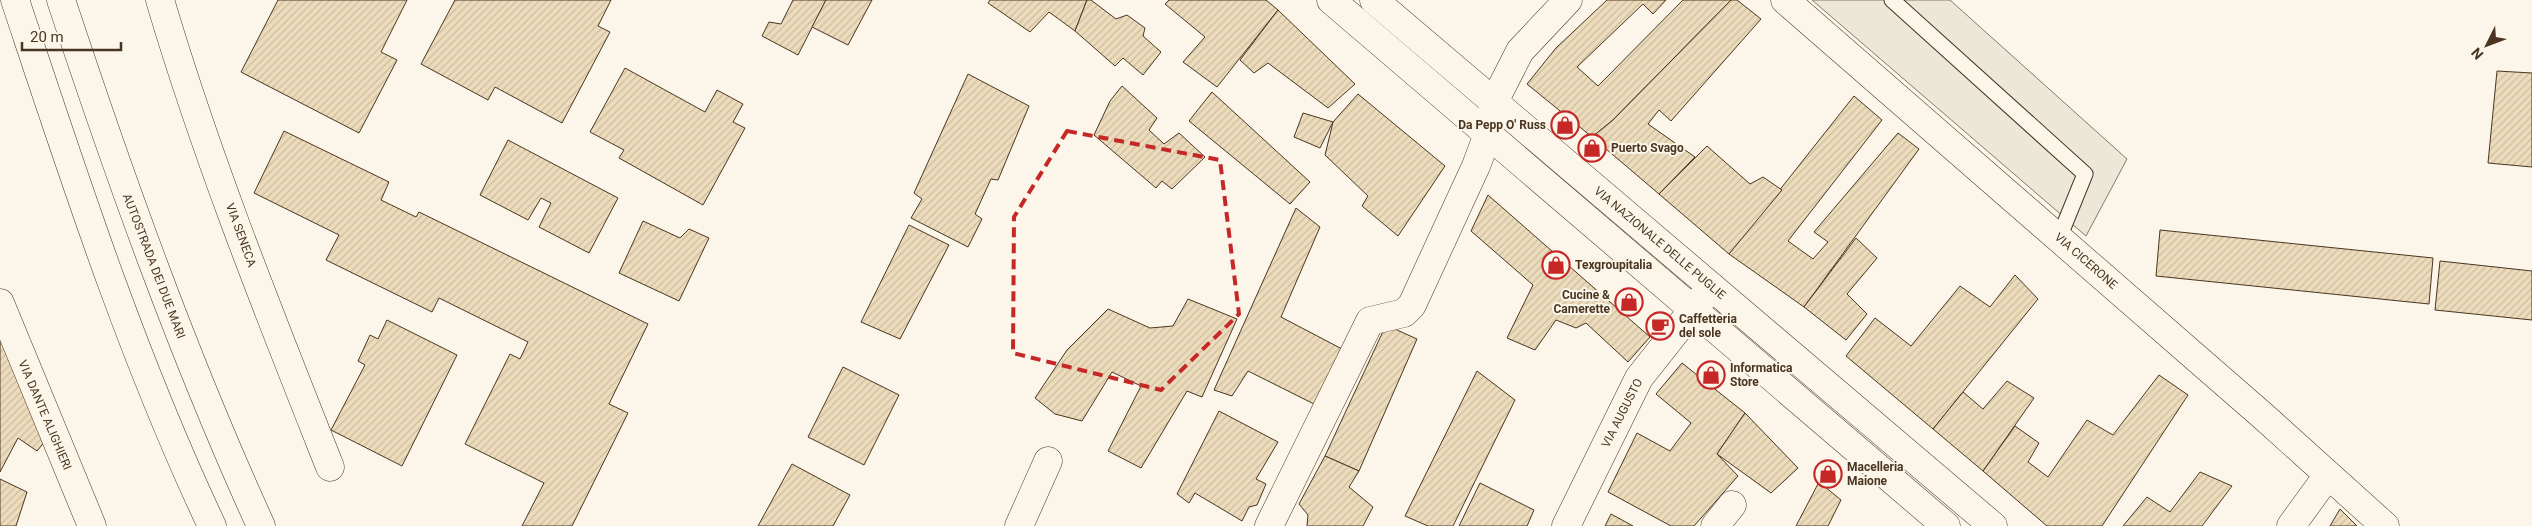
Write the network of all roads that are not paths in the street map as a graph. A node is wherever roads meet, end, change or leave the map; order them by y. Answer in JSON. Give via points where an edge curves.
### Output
{"nodes":[{"id":1,"x":15,"y":0,"type":"edge"},
{"id":2,"x":61,"y":0,"type":"edge"},
{"id":3,"x":160,"y":0,"type":"edge"},
{"id":4,"x":1330,"y":0,"type":"edge"},
{"id":5,"x":1374,"y":0,"type":"edge"},
{"id":6,"x":1568,"y":0,"type":"edge"},
{"id":7,"x":1786,"y":0,"type":"edge"},
{"id":8,"x":1892,"y":0,"type":"edge"},
{"id":9,"x":1494,"y":102,"type":"junction"},
{"id":10,"x":1488,"y":134,"type":"junction"},
{"id":11,"x":2059,"y":238,"type":"junction"},
{"id":12,"x":1712,"y":287,"type":"junction"},
{"id":13,"x":0,"y":303,"type":"edge"},
{"id":14,"x":1693,"y":309,"type":"junction"},
{"id":15,"x":1048,"y":461,"type":"dead end"},
{"id":16,"x":330,"y":467,"type":"dead end"},
{"id":17,"x":2328,"y":475,"type":"junction"},
{"id":18,"x":92,"y":526,"type":"edge"},
{"id":19,"x":212,"y":526,"type":"edge"},
{"id":20,"x":261,"y":526,"type":"edge"},
{"id":21,"x":1019,"y":526,"type":"edge"},
{"id":22,"x":1269,"y":526,"type":"edge"},
{"id":23,"x":1566,"y":526,"type":"edge"},
{"id":24,"x":1946,"y":526,"type":"edge"},
{"id":25,"x":1993,"y":526,"type":"edge"},
{"id":26,"x":2291,"y":526,"type":"edge"},
{"id":27,"x":2385,"y":526,"type":"edge"}],
"edges":[{"from":1,"to":19,"type":"main road","via":[[69,164],[131,334]]},
{"from":2,"to":20,"type":"main road","name":"AUTOSTRADA DEI DUE MARI","via":[[173,317]]},
{"from":3,"to":16,"type":"main road","name":"VIA SENECA","via":[[184,80],[267,308]]},
{"from":4,"to":10,"type":"main road"},
{"from":5,"to":9,"type":"main road","name":"VIA NAZIONALE DELLE PUGLIE"},
{"from":6,"to":9,"type":"main road","via":[[1520,51]]},
{"from":7,"to":11,"type":"main road","name":"VIA CICERONE"},
{"from":8,"to":11,"type":"lane","via":[[2085,174]]},
{"from":9,"to":10,"type":"main road"},
{"from":9,"to":12,"type":"main road","name":"VIA NAZIONALE DELLE PUGLIE"},
{"from":10,"to":14,"type":"main road"},
{"from":10,"to":22,"type":"main road","via":[[1412,305],[1404,313],[1370,321]]},
{"from":11,"to":17,"type":"main road","name":"VIA CICERONE"},
{"from":12,"to":14,"type":"main road","name":"VIA AUGUSTO"},
{"from":12,"to":25,"type":"main road","name":"VIA NAZIONALE DELLE PUGLIE"},
{"from":13,"to":18,"type":"main road","name":"VIA DANTE ALIGHIERI"},
{"from":14,"to":23,"type":"main road","name":"VIA AUGUSTO","via":[[1638,378]]},
{"from":14,"to":24,"type":"main road"},
{"from":15,"to":21,"type":"main road"},
{"from":17,"to":26,"type":"main road"},
{"from":17,"to":27,"type":"main road","name":"VIA CICERONE"}]}
